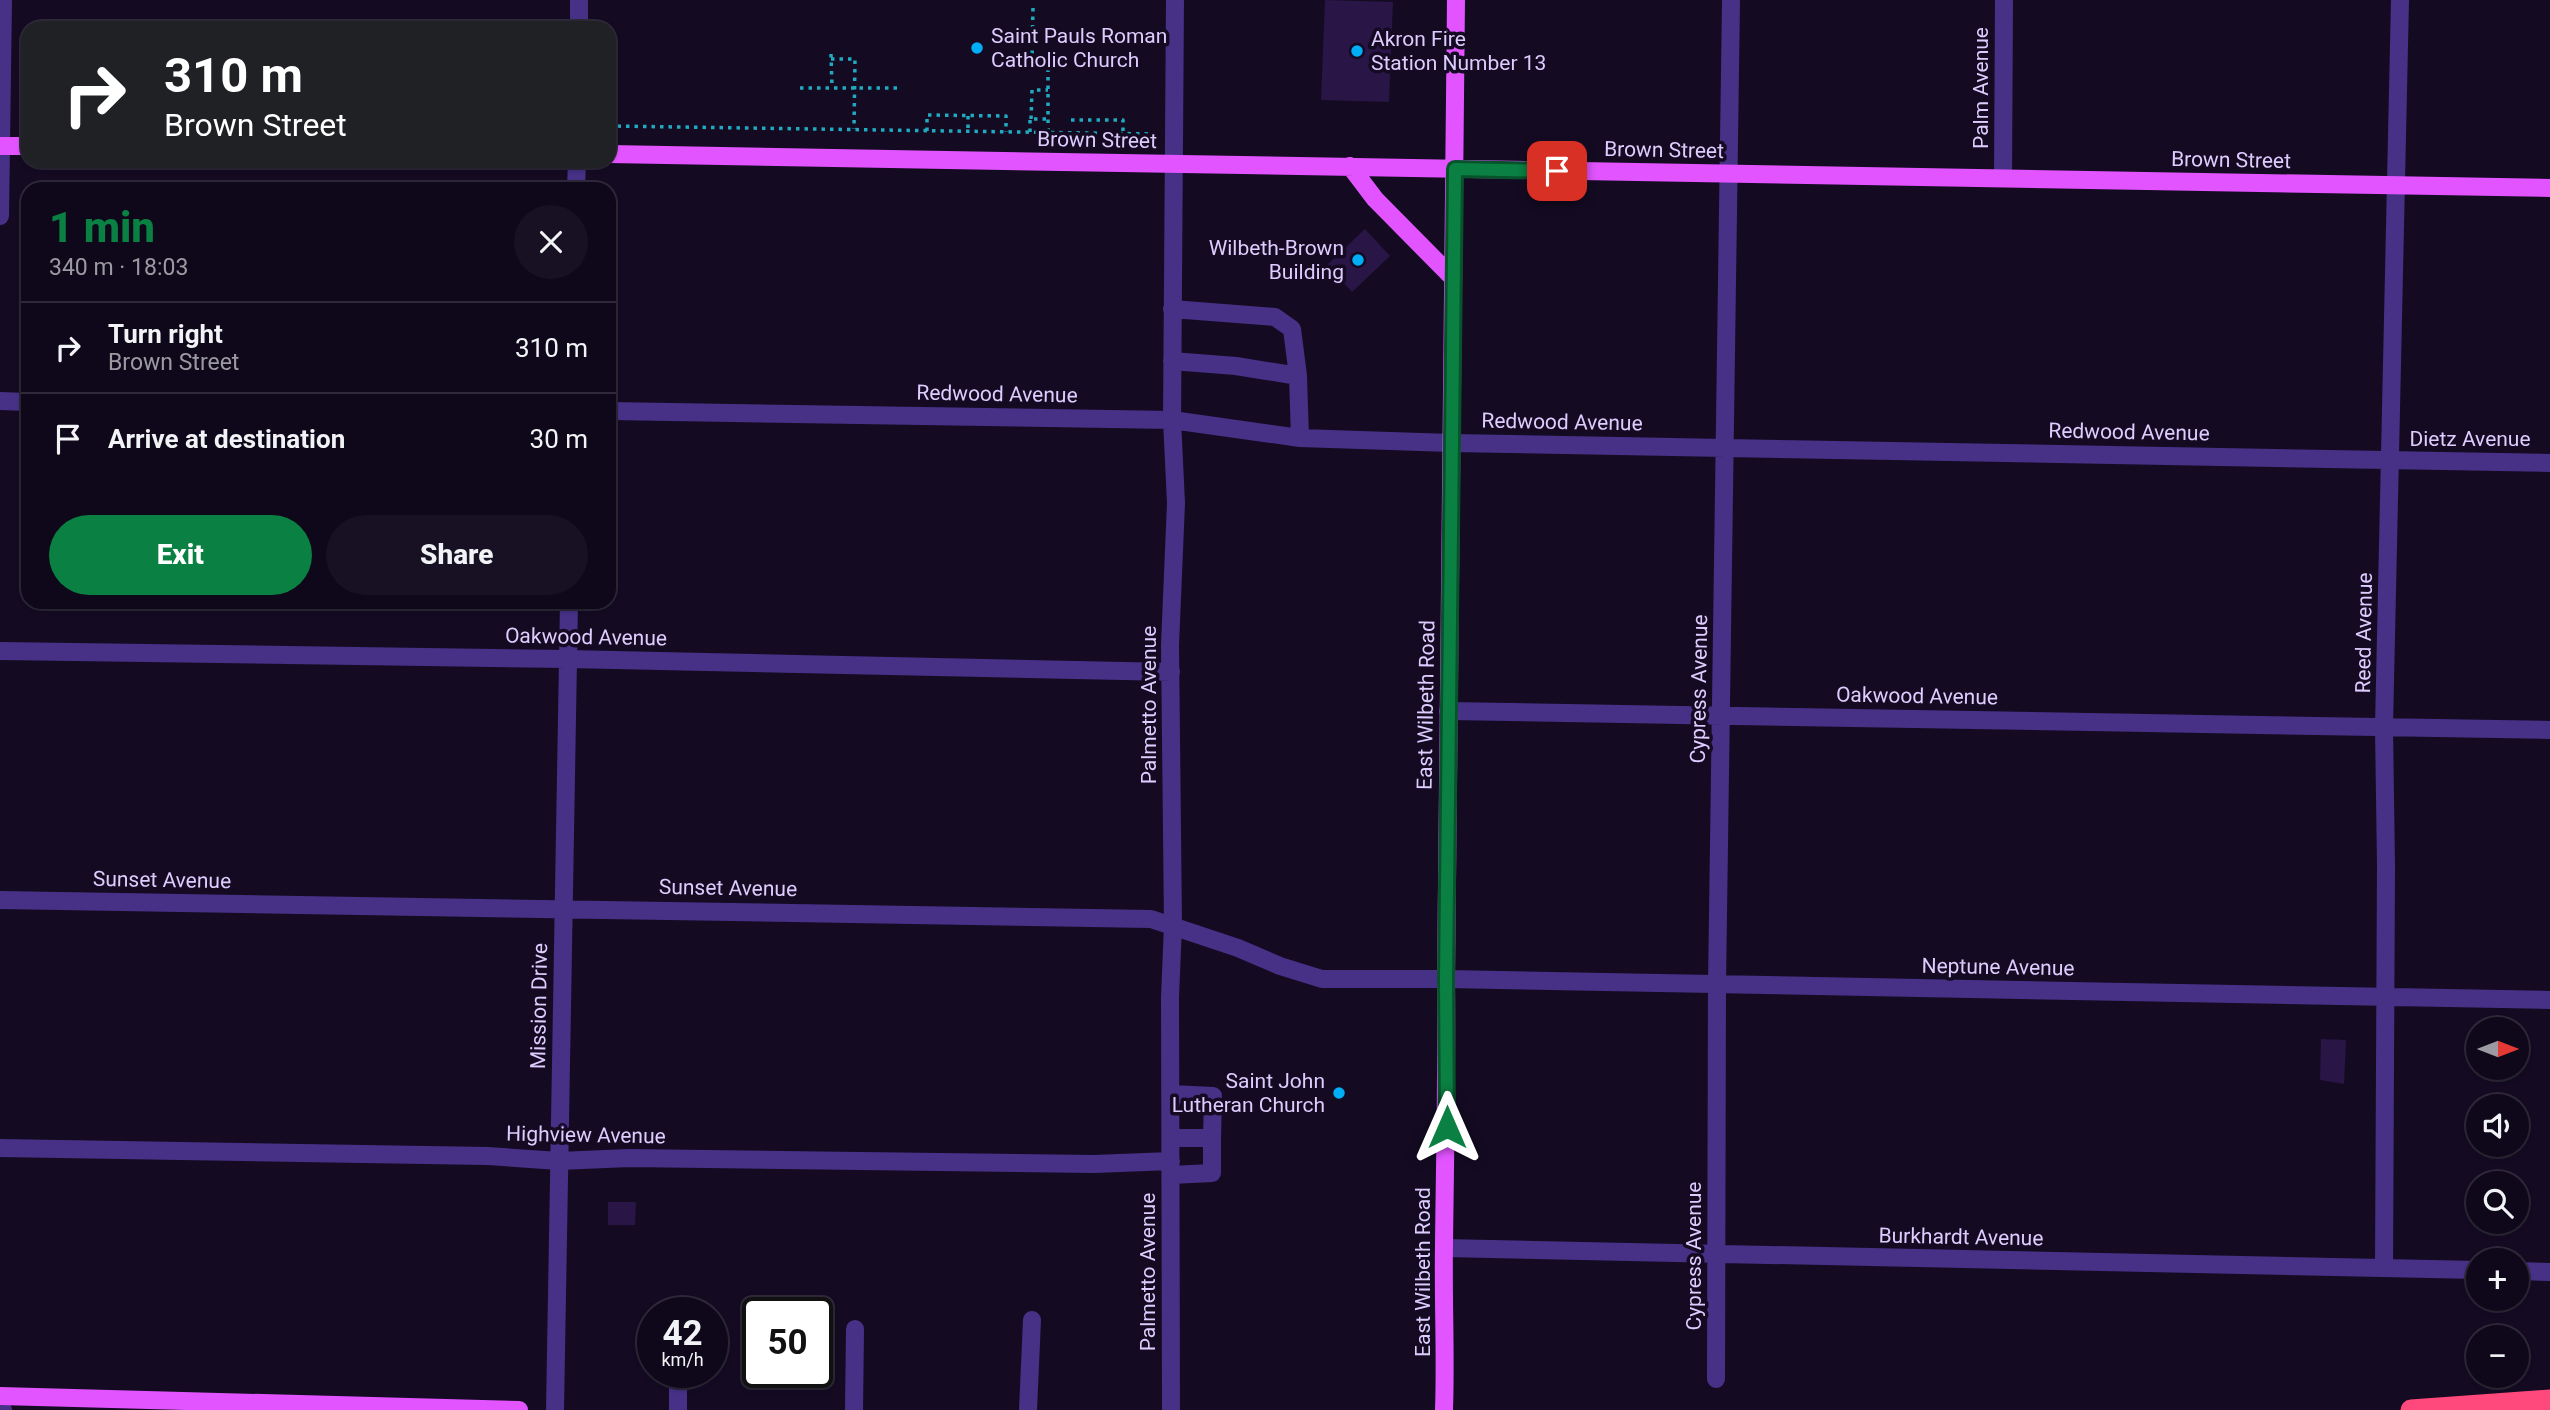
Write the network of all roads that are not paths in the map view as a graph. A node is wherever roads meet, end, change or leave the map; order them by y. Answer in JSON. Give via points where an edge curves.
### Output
{"nodes":[{"id":1,"x":3,"y":0,"type":"edge"},
{"id":2,"x":579,"y":0,"type":"edge"},
{"id":3,"x":1175,"y":0,"type":"edge"},
{"id":4,"x":1456,"y":0,"type":"edge"},
{"id":5,"x":1731,"y":0,"type":"edge"},
{"id":6,"x":2004,"y":0,"type":"edge"},
{"id":7,"x":2400,"y":0,"type":"edge"},
{"id":8,"x":579,"y":21,"type":"edge"},
{"id":9,"x":0,"y":146,"type":"edge"},
{"id":10,"x":21,"y":146,"type":"edge"},
{"id":11,"x":616,"y":154,"type":"edge"},
{"id":12,"x":1172,"y":164,"type":"junction"},
{"id":13,"x":1350,"y":166,"type":"junction"},
{"id":14,"x":1455,"y":169,"type":"junction"},
{"id":15,"x":1729,"y":173,"type":"junction"},
{"id":16,"x":2003,"y":177,"type":"junction"},
{"id":17,"x":2396,"y":184,"type":"junction"},
{"id":18,"x":2550,"y":188,"type":"edge"},
{"id":19,"x":0,"y":216,"type":"edge"},
{"id":20,"x":1453,"y":278,"type":"junction"},
{"id":21,"x":1172,"y":309,"type":"junction"},
{"id":22,"x":1172,"y":361,"type":"junction"},
{"id":23,"x":1298,"y":376,"type":"junction"},
{"id":24,"x":0,"y":401,"type":"edge"},
{"id":25,"x":21,"y":402,"type":"edge"},
{"id":26,"x":616,"y":411,"type":"edge"},
{"id":27,"x":1172,"y":420,"type":"junction"},
{"id":28,"x":1300,"y":438,"type":"junction"},
{"id":29,"x":1451,"y":443,"type":"junction"},
{"id":30,"x":1726,"y":448,"type":"junction"},
{"id":31,"x":2390,"y":461,"type":"junction"},
{"id":32,"x":2550,"y":463,"type":"edge"},
{"id":33,"x":569,"y":609,"type":"edge"},
{"id":34,"x":0,"y":651,"type":"edge"},
{"id":35,"x":568,"y":659,"type":"junction"},
{"id":36,"x":1171,"y":672,"type":"junction"},
{"id":37,"x":1448,"y":711,"type":"junction"},
{"id":38,"x":1722,"y":716,"type":"junction"},
{"id":39,"x":2384,"y":727,"type":"junction"},
{"id":40,"x":2550,"y":730,"type":"edge"},
{"id":41,"x":0,"y":900,"type":"edge"},
{"id":42,"x":564,"y":908,"type":"junction"},
{"id":43,"x":1172,"y":925,"type":"junction"},
{"id":44,"x":1446,"y":979,"type":"junction"},
{"id":45,"x":1717,"y":984,"type":"junction"},
{"id":46,"x":2385,"y":998,"type":"junction"},
{"id":47,"x":2550,"y":1000,"type":"edge"},
{"id":48,"x":1171,"y":1094,"type":"junction"},
{"id":49,"x":1171,"y":1138,"type":"junction"},
{"id":50,"x":1212,"y":1138,"type":"junction"},
{"id":51,"x":0,"y":1148,"type":"edge"},
{"id":52,"x":559,"y":1161,"type":"junction"},
{"id":53,"x":1171,"y":1168,"type":"junction"},
{"id":54,"x":1444,"y":1248,"type":"junction"},
{"id":55,"x":1717,"y":1252,"type":"junction"},
{"id":56,"x":2384,"y":1267,"type":"junction"},
{"id":57,"x":2466,"y":1270,"type":"edge"},
{"id":58,"x":2529,"y":1271,"type":"edge"},
{"id":59,"x":2550,"y":1272,"type":"edge"},
{"id":60,"x":1032,"y":1320,"type":"dead end"},
{"id":61,"x":855,"y":1329,"type":"dead end"},
{"id":62,"x":1716,"y":1379,"type":"dead end"},
{"id":63,"x":678,"y":1388,"type":"edge"},
{"id":64,"x":0,"y":1396,"type":"edge"},
{"id":65,"x":2550,"y":1400,"type":"edge"},
{"id":66,"x":0,"y":1403,"type":"edge"},
{"id":67,"x":3,"y":1410,"type":"edge"},
{"id":68,"x":519,"y":1410,"type":"edge"},
{"id":69,"x":555,"y":1410,"type":"edge"},
{"id":70,"x":678,"y":1410,"type":"edge"},
{"id":71,"x":855,"y":1410,"type":"edge"},
{"id":72,"x":1028,"y":1410,"type":"edge"},
{"id":73,"x":1171,"y":1410,"type":"edge"},
{"id":74,"x":1444,"y":1410,"type":"edge"},
{"id":75,"x":2411,"y":1410,"type":"edge"}],
"edges":[{"from":1,"to":9,"type":"street"},
{"from":2,"to":8,"type":"street"},
{"from":3,"to":12,"type":"street","name":"Palmetto Avenue"},
{"from":4,"to":14,"type":"main road","name":"East Wilbeth Road"},
{"from":5,"to":15,"type":"street","name":"Cypress Avenue"},
{"from":6,"to":16,"type":"street","name":"Palm Avenue"},
{"from":7,"to":17,"type":"street","name":"Reed Avenue"},
{"from":9,"to":10,"type":"main road"},
{"from":9,"to":19,"type":"street"},
{"from":11,"to":12,"type":"main road","name":"Brown Street"},
{"from":12,"to":13,"type":"main road","name":"Brown Street"},
{"from":12,"to":21,"type":"street","name":"Palmetto Avenue"},
{"from":13,"to":14,"type":"main road","name":"Brown Street"},
{"from":13,"to":20,"type":"main road","via":[[1375,199]]},
{"from":14,"to":15,"type":"main road","name":"Brown Street"},
{"from":14,"to":20,"type":"main road","name":"East Wilbeth Road"},
{"from":15,"to":16,"type":"main road","name":"Brown Street"},
{"from":15,"to":30,"type":"street","name":"Cypress Avenue"},
{"from":16,"to":17,"type":"main road","name":"Brown Street"},
{"from":17,"to":18,"type":"main road","name":"Brown Street"},
{"from":17,"to":31,"type":"street","name":"Reed Avenue"},
{"from":20,"to":29,"type":"main road","name":"East Wilbeth Road"},
{"from":21,"to":22,"type":"street","name":"Palmetto Avenue"},
{"from":21,"to":23,"type":"street","via":[[1275,317],[1292,329]]},
{"from":22,"to":23,"type":"street"},
{"from":22,"to":27,"type":"street","name":"Palmetto Avenue"},
{"from":23,"to":28,"type":"street"},
{"from":24,"to":25,"type":"street"},
{"from":26,"to":27,"type":"street","name":"Redwood Avenue"},
{"from":27,"to":28,"type":"street","name":"Redwood Avenue"},
{"from":27,"to":36,"type":"street","name":"Palmetto Avenue","via":[[1176,503]]},
{"from":28,"to":29,"type":"street","name":"Redwood Avenue"},
{"from":29,"to":30,"type":"street","name":"Redwood Avenue"},
{"from":29,"to":37,"type":"main road","name":"East Wilbeth Road"},
{"from":30,"to":31,"type":"street","name":"Redwood Avenue"},
{"from":30,"to":38,"type":"street","name":"Cypress Avenue"},
{"from":31,"to":32,"type":"street","name":"Dietz Avenue"},
{"from":31,"to":39,"type":"street","name":"Reed Avenue"},
{"from":33,"to":35,"type":"street","name":"Mission Drive"},
{"from":34,"to":35,"type":"street","name":"Oakwood Avenue"},
{"from":35,"to":36,"type":"street","name":"Oakwood Avenue"},
{"from":35,"to":42,"type":"street","name":"Mission Drive"},
{"from":36,"to":43,"type":"street","name":"Palmetto Avenue"},
{"from":37,"to":38,"type":"street","name":"Oakwood Avenue"},
{"from":37,"to":44,"type":"main road","name":"East Wilbeth Road"},
{"from":38,"to":39,"type":"street","name":"Oakwood Avenue"},
{"from":38,"to":45,"type":"street","name":"Cypress Avenue"},
{"from":39,"to":40,"type":"street","name":"Oakwood Avenue"},
{"from":39,"to":46,"type":"street","name":"Reed Avenue"},
{"from":41,"to":42,"type":"street","name":"Sunset Avenue"},
{"from":42,"to":43,"type":"street","name":"Sunset Avenue","via":[[1097,916]]},
{"from":42,"to":52,"type":"street","name":"Mission Drive"},
{"from":43,"to":44,"type":"street","name":"Sunset Avenue","via":[[1322,979]]},
{"from":43,"to":48,"type":"street","name":"Palmetto Avenue"},
{"from":44,"to":45,"type":"street","name":"Neptune Avenue"},
{"from":44,"to":54,"type":"main road","name":"East Wilbeth Road"},
{"from":45,"to":46,"type":"street","name":"Neptune Avenue"},
{"from":45,"to":55,"type":"street","name":"Cypress Avenue"},
{"from":46,"to":47,"type":"street","name":"Neptune Avenue"},
{"from":46,"to":56,"type":"street","name":"Reed Avenue"},
{"from":48,"to":49,"type":"street","name":"Palmetto Avenue"},
{"from":48,"to":50,"type":"street","via":[[1213,1096]]},
{"from":49,"to":50,"type":"street"},
{"from":49,"to":53,"type":"street","name":"Palmetto Avenue"},
{"from":50,"to":53,"type":"street","name":"Highview Avenue","via":[[1212,1173]]},
{"from":51,"to":52,"type":"street","name":"Highview Avenue"},
{"from":52,"to":53,"type":"street","name":"Highview Avenue","via":[[629,1158]]},
{"from":52,"to":69,"type":"street","name":"Mission Drive"},
{"from":53,"to":73,"type":"street","name":"Palmetto Avenue"},
{"from":54,"to":55,"type":"street","name":"Burkhardt Avenue"},
{"from":54,"to":74,"type":"main road","name":"East Wilbeth Road"},
{"from":55,"to":56,"type":"street","name":"Burkhardt Avenue"},
{"from":55,"to":62,"type":"street","name":"Cypress Avenue"},
{"from":56,"to":57,"type":"street","name":"Burkhardt Avenue"},
{"from":58,"to":59,"type":"street"},
{"from":60,"to":72,"type":"street"},
{"from":61,"to":71,"type":"street"},
{"from":63,"to":70,"type":"street"},
{"from":64,"to":68,"type":"main road"},
{"from":65,"to":75,"type":"highway"},
{"from":66,"to":67,"type":"street"}]}
